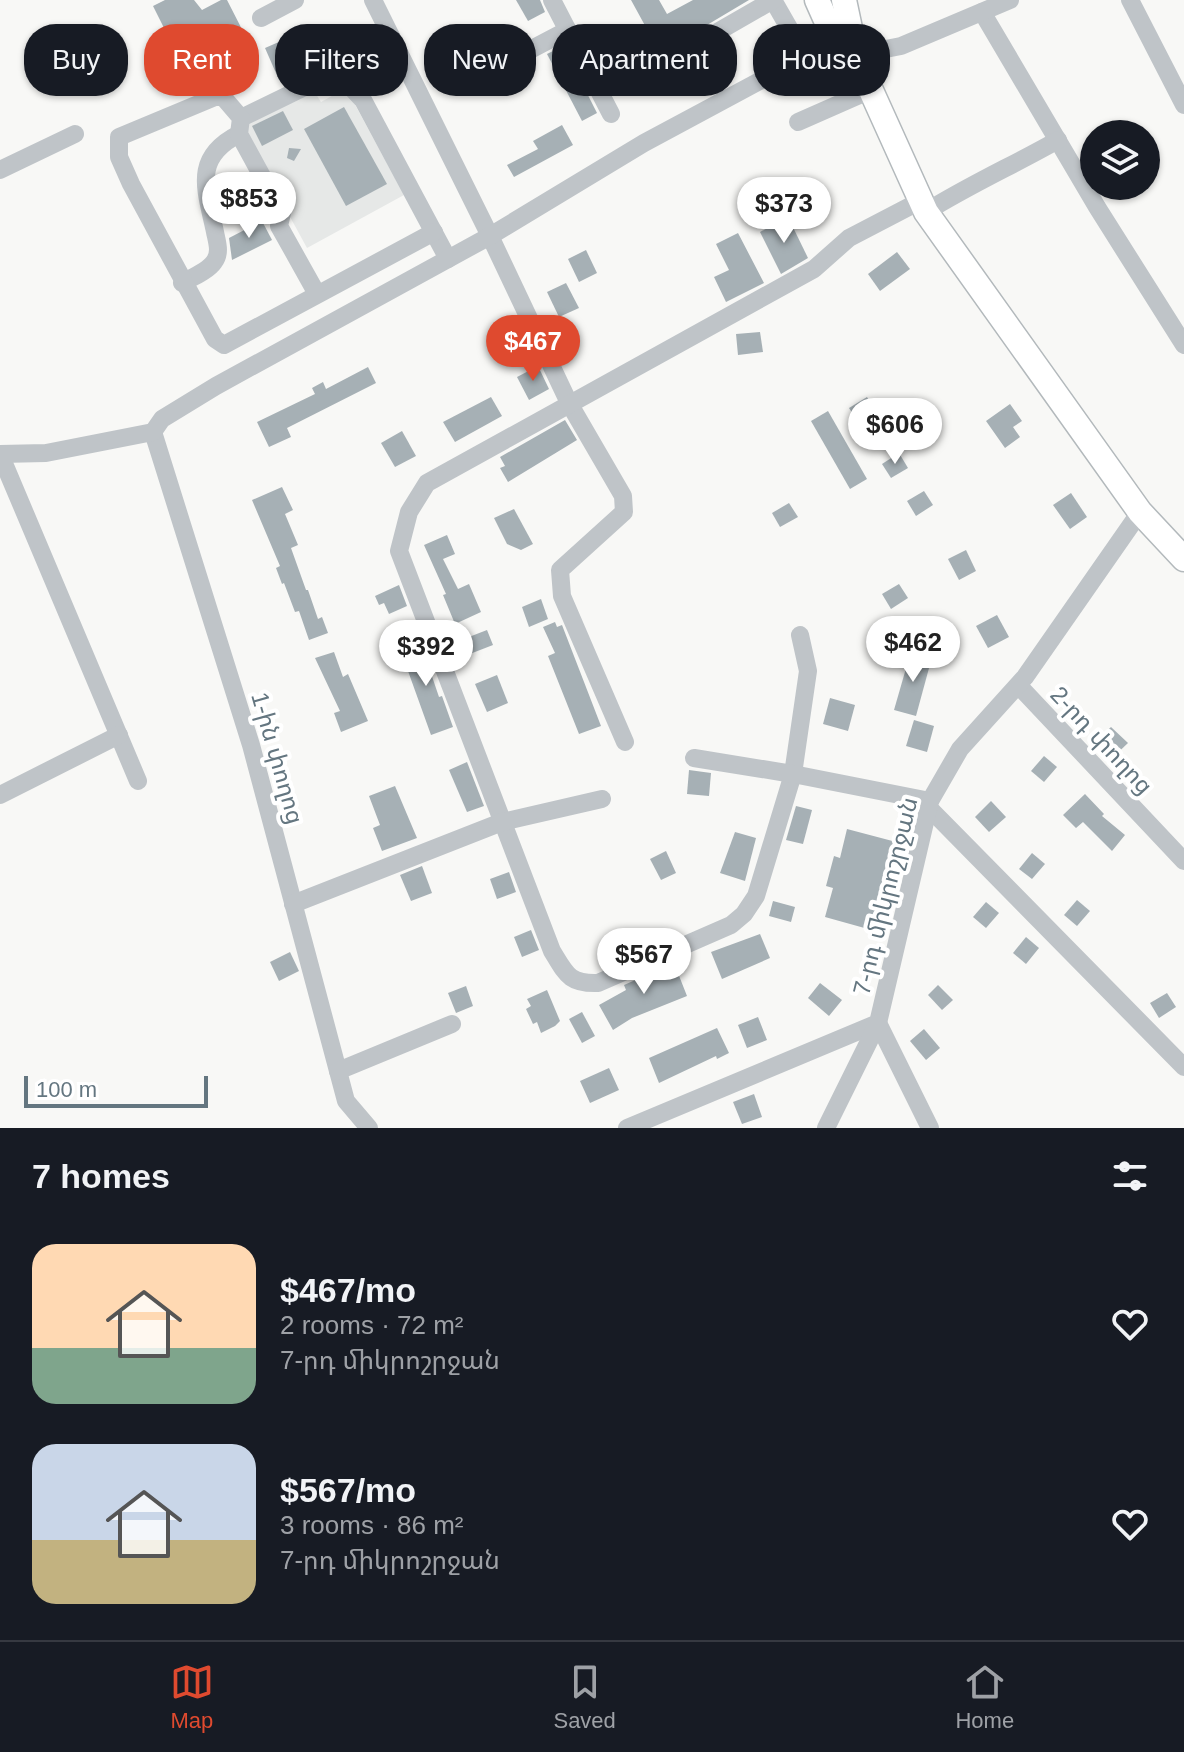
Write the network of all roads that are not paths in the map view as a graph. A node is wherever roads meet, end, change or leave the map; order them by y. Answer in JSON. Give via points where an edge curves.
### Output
{"nodes":[{"id":1,"x":295,"y":0,"type":"edge"},
{"id":2,"x":373,"y":0,"type":"edge"},
{"id":3,"x":552,"y":0,"type":"edge"},
{"id":4,"x":773,"y":0,"type":"edge"},
{"id":5,"x":817,"y":0,"type":"edge"},
{"id":6,"x":844,"y":0,"type":"edge"},
{"id":7,"x":1010,"y":0,"type":"edge"},
{"id":8,"x":1130,"y":0,"type":"edge"},
{"id":9,"x":982,"y":12,"type":"junction"},
{"id":10,"x":261,"y":18,"type":"dead end"},
{"id":11,"x":565,"y":24,"type":"edge"},
{"id":12,"x":731,"y":24,"type":"edge"},
{"id":13,"x":787,"y":24,"type":"edge"},
{"id":14,"x":831,"y":24,"type":"edge"},
{"id":15,"x":847,"y":24,"type":"edge"},
{"id":16,"x":890,"y":45,"type":"edge"},
{"id":17,"x":753,"y":84,"type":"edge"},
{"id":18,"x":602,"y":96,"type":"edge"},
{"id":19,"x":857,"y":96,"type":"edge"},
{"id":20,"x":876,"y":96,"type":"edge"},
{"id":21,"x":1184,"y":105,"type":"edge"},
{"id":22,"x":611,"y":114,"type":"dead end"},
{"id":23,"x":798,"y":122,"type":"dead end"},
{"id":24,"x":240,"y":126,"type":"junction"},
{"id":25,"x":75,"y":134,"type":"dead end"},
{"id":26,"x":1058,"y":140,"type":"junction"},
{"id":27,"x":0,"y":170,"type":"edge"},
{"id":28,"x":923,"y":206,"type":"junction"},
{"id":29,"x":434,"y":232,"type":"junction"},
{"id":30,"x":490,"y":236,"type":"junction"},
{"id":31,"x":448,"y":259,"type":"junction"},
{"id":32,"x":182,"y":283,"type":"junction"},
{"id":33,"x":317,"y":294,"type":"junction"},
{"id":34,"x":1181,"y":334,"type":"edge"},
{"id":35,"x":569,"y":403,"type":"junction"},
{"id":36,"x":153,"y":432,"type":"junction"},
{"id":37,"x":1140,"y":512,"type":"junction"},
{"id":38,"x":1184,"y":559,"type":"edge"},
{"id":39,"x":800,"y":635,"type":"dead end"},
{"id":40,"x":1019,"y":686,"type":"junction"},
{"id":41,"x":119,"y":735,"type":"junction"},
{"id":42,"x":625,"y":742,"type":"dead end"},
{"id":43,"x":694,"y":758,"type":"dead end"},
{"id":44,"x":793,"y":774,"type":"junction"},
{"id":45,"x":138,"y":781,"type":"dead end"},
{"id":46,"x":0,"y":795,"type":"edge"},
{"id":47,"x":602,"y":799,"type":"dead end"},
{"id":48,"x":930,"y":805,"type":"junction"},
{"id":49,"x":502,"y":822,"type":"junction"},
{"id":50,"x":1184,"y":861,"type":"edge"},
{"id":51,"x":293,"y":904,"type":"junction"},
{"id":52,"x":878,"y":1023,"type":"junction"},
{"id":53,"x":452,"y":1024,"type":"dead end"},
{"id":54,"x":1184,"y":1067,"type":"edge"},
{"id":55,"x":338,"y":1071,"type":"junction"},
{"id":56,"x":369,"y":1128,"type":"edge"},
{"id":57,"x":627,"y":1128,"type":"edge"},
{"id":58,"x":826,"y":1128,"type":"edge"},
{"id":59,"x":930,"y":1128,"type":"edge"}],
"edges":[{"from":1,"to":10,"type":"street"},
{"from":2,"to":30,"type":"street"},
{"from":3,"to":11,"type":"street"},
{"from":4,"to":12,"type":"street"},
{"from":4,"to":13,"type":"street"},
{"from":5,"to":14,"type":"main road"},
{"from":6,"to":15,"type":"main road"},
{"from":7,"to":9,"type":"street"},
{"from":8,"to":21,"type":"street"},
{"from":9,"to":16,"type":"street","via":[[901,46]]},
{"from":9,"to":26,"type":"street"},
{"from":17,"to":30,"type":"street"},
{"from":18,"to":22,"type":"street"},
{"from":19,"to":23,"type":"street"},
{"from":20,"to":28,"type":"main road"},
{"from":24,"to":29,"type":"street","via":[[317,81],[348,84],[363,100]]},
{"from":24,"to":32,"type":"street","via":[[222,143],[204,179],[219,249],[214,263]]},
{"from":24,"to":32,"type":"street","via":[[223,97],[215,97],[119,137],[119,157]]},
{"from":24,"to":33,"type":"street","via":[[282,213],[279,226]]},
{"from":25,"to":27,"type":"street"},
{"from":26,"to":28,"type":"street","via":[[1002,173]]},
{"from":26,"to":34,"type":"street"},
{"from":28,"to":35,"type":"street","via":[[849,238],[814,269]]},
{"from":28,"to":37,"type":"main road"},
{"from":29,"to":31,"type":"street"},
{"from":29,"to":33,"type":"street"},
{"from":30,"to":31,"type":"street"},
{"from":30,"to":35,"type":"street"},
{"from":31,"to":36,"type":"street","via":[[216,386],[162,419]]},
{"from":32,"to":33,"type":"street","via":[[215,339],[224,345]]},
{"from":35,"to":42,"type":"street","via":[[623,496],[624,512],[560,570],[562,596]]},
{"from":35,"to":49,"type":"street","via":[[427,483],[409,512],[399,551]]},
{"from":36,"to":41,"type":"street","via":[[46,453],[0,454]]},
{"from":36,"to":51,"type":"street","name":"1-ին փողոց","via":[[251,745]]},
{"from":37,"to":38,"type":"main road"},
{"from":37,"to":40,"type":"street","name":"7-րդ միկրոշրջան"},
{"from":39,"to":44,"type":"street","via":[[808,671]]},
{"from":40,"to":48,"type":"street","name":"7-րդ միկրոշրջան","via":[[960,749]]},
{"from":40,"to":50,"type":"street","name":"2-րդ փողոց"},
{"from":41,"to":45,"type":"street"},
{"from":41,"to":46,"type":"street"},
{"from":43,"to":44,"type":"street"},
{"from":44,"to":48,"type":"street"},
{"from":44,"to":49,"type":"street","via":[[756,896],[744,914],[731,925],[598,983],[567,976],[552,951]]},
{"from":47,"to":49,"type":"street"},
{"from":48,"to":52,"type":"street","name":"7-րդ միկրոշրջան"},
{"from":48,"to":54,"type":"street"},
{"from":49,"to":51,"type":"street"},
{"from":51,"to":55,"type":"street","name":"1-ին փողոց"},
{"from":52,"to":57,"type":"street","name":"7-րդ միկրոշրջան"},
{"from":52,"to":58,"type":"street","name":"7-րդ միկրոշրջան"},
{"from":52,"to":59,"type":"street","name":"7-րդ միկրոշրջան"},
{"from":53,"to":55,"type":"street"},
{"from":55,"to":56,"type":"street","name":"1-ին փողոց","via":[[346,1101]]}]}
